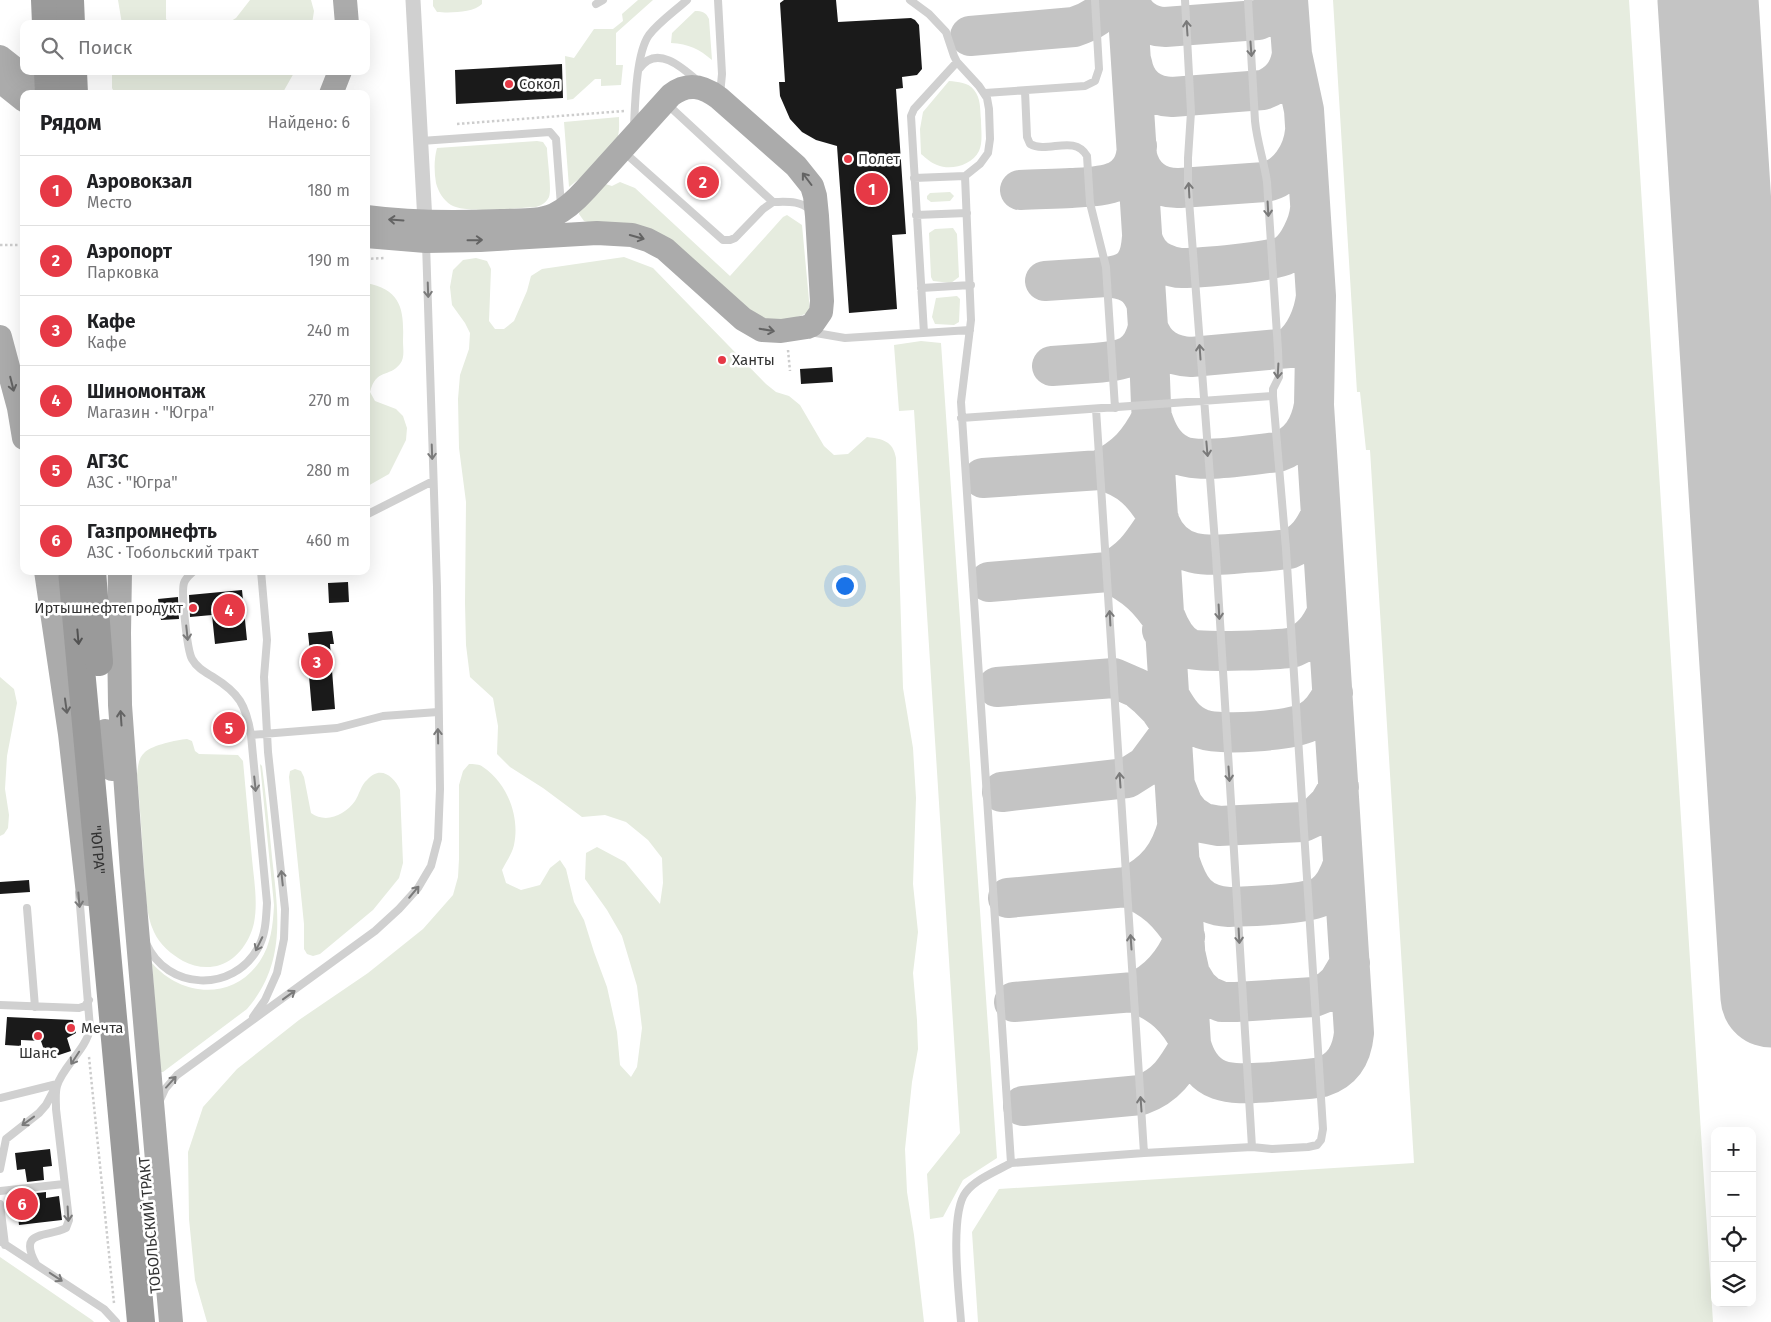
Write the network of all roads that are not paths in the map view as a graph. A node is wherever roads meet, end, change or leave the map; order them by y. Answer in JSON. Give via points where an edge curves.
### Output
{"nodes":[{"id":1,"x":45,"y":0,"type":"edge"},
{"id":2,"x":70,"y":0,"type":"edge"},
{"id":3,"x":82,"y":0,"type":"edge"},
{"id":4,"x":345,"y":0,"type":"edge"},
{"id":5,"x":413,"y":0,"type":"edge"},
{"id":6,"x":686,"y":0,"type":"edge"},
{"id":7,"x":718,"y":0,"type":"edge"},
{"id":8,"x":910,"y":0,"type":"edge"},
{"id":9,"x":1096,"y":0,"type":"edge"},
{"id":10,"x":1185,"y":0,"type":"edge"},
{"id":11,"x":1248,"y":0,"type":"edge"},
{"id":12,"x":46,"y":20,"type":"edge"},
{"id":13,"x":71,"y":20,"type":"edge"},
{"id":14,"x":79,"y":20,"type":"edge"},
{"id":15,"x":347,"y":20,"type":"edge"},
{"id":16,"x":0,"y":57,"type":"edge"},
{"id":17,"x":957,"y":62,"type":"junction"},
{"id":18,"x":639,"y":70,"type":"junction"},
{"id":19,"x":20,"y":72,"type":"edge"},
{"id":20,"x":23,"y":75,"type":"edge"},
{"id":21,"x":48,"y":75,"type":"edge"},
{"id":22,"x":338,"y":75,"type":"edge"},
{"id":23,"x":0,"y":82,"type":"edge"},
{"id":24,"x":43,"y":90,"type":"edge"},
{"id":25,"x":48,"y":90,"type":"edge"},
{"id":26,"x":333,"y":90,"type":"edge"},
{"id":27,"x":1025,"y":91,"type":"junction"},
{"id":28,"x":985,"y":93,"type":"junction"},
{"id":29,"x":714,"y":95,"type":"junction"},
{"id":30,"x":20,"y":97,"type":"edge"},
{"id":31,"x":664,"y":102,"type":"junction"},
{"id":32,"x":421,"y":141,"type":"junction"},
{"id":33,"x":627,"y":143,"type":"junction"},
{"id":34,"x":965,"y":176,"type":"junction"},
{"id":35,"x":914,"y":178,"type":"junction"},
{"id":36,"x":773,"y":202,"type":"junction"},
{"id":37,"x":562,"y":211,"type":"junction"},
{"id":38,"x":967,"y":213,"type":"junction"},
{"id":39,"x":916,"y":215,"type":"junction"},
{"id":40,"x":817,"y":216,"type":"junction"},
{"id":41,"x":370,"y":218,"type":"edge"},
{"id":42,"x":420,"y":234,"type":"junction"},
{"id":43,"x":370,"y":236,"type":"edge"},
{"id":44,"x":370,"y":243,"type":"edge"},
{"id":45,"x":970,"y":285,"type":"junction"},
{"id":46,"x":921,"y":288,"type":"junction"},
{"id":47,"x":824,"y":327,"type":"dead end"},
{"id":48,"x":796,"y":329,"type":"junction"},
{"id":49,"x":970,"y":330,"type":"junction"},
{"id":50,"x":924,"y":333,"type":"junction"},
{"id":51,"x":825,"y":335,"type":"junction"},
{"id":52,"x":0,"y":337,"type":"edge"},
{"id":53,"x":1273,"y":396,"type":"junction"},
{"id":54,"x":1203,"y":401,"type":"junction"},
{"id":55,"x":1115,"y":408,"type":"junction"},
{"id":56,"x":1096,"y":409,"type":"junction"},
{"id":57,"x":20,"y":418,"type":"edge"},
{"id":58,"x":962,"y":418,"type":"junction"},
{"id":59,"x":433,"y":481,"type":"junction"},
{"id":60,"x":370,"y":513,"type":"edge"},
{"id":61,"x":47,"y":575,"type":"edge"},
{"id":62,"x":72,"y":575,"type":"edge"},
{"id":63,"x":92,"y":575,"type":"edge"},
{"id":64,"x":120,"y":575,"type":"edge"},
{"id":65,"x":189,"y":575,"type":"edge"},
{"id":66,"x":262,"y":575,"type":"edge"},
{"id":67,"x":438,"y":712,"type":"junction"},
{"id":68,"x":104,"y":731,"type":"junction"},
{"id":69,"x":268,"y":734,"type":"junction"},
{"id":70,"x":251,"y":736,"type":"junction"},
{"id":71,"x":73,"y":764,"type":"junction"},
{"id":72,"x":76,"y":862,"type":"dead end"},
{"id":73,"x":132,"y":871,"type":"junction"},
{"id":74,"x":78,"y":882,"type":"dead end"},
{"id":75,"x":27,"y":908,"type":"dead end"},
{"id":76,"x":137,"y":920,"type":"junction"},
{"id":77,"x":89,"y":1000,"type":"junction"},
{"id":78,"x":0,"y":1005,"type":"edge"},
{"id":79,"x":35,"y":1007,"type":"junction"},
{"id":80,"x":248,"y":1022,"type":"junction"},
{"id":81,"x":57,"y":1084,"type":"junction"},
{"id":82,"x":0,"y":1098,"type":"edge"},
{"id":83,"x":139,"y":1127,"type":"junction"},
{"id":84,"x":1252,"y":1147,"type":"junction"},
{"id":85,"x":1144,"y":1153,"type":"junction"},
{"id":86,"x":1011,"y":1163,"type":"junction"},
{"id":87,"x":0,"y":1168,"type":"edge"},
{"id":88,"x":64,"y":1184,"type":"junction"},
{"id":89,"x":0,"y":1191,"type":"edge"},
{"id":90,"x":0,"y":1204,"type":"edge"},
{"id":91,"x":3,"y":1243,"type":"edge"},
{"id":92,"x":36,"y":1264,"type":"junction"},
{"id":93,"x":116,"y":1322,"type":"edge"},
{"id":94,"x":128,"y":1322,"type":"edge"},
{"id":95,"x":141,"y":1322,"type":"edge"},
{"id":96,"x":158,"y":1322,"type":"edge"},
{"id":97,"x":171,"y":1322,"type":"edge"},
{"id":98,"x":961,"y":1322,"type":"edge"}],
"edges":[{"from":1,"to":12,"type":"highway"},
{"from":2,"to":13,"type":"highway"},
{"from":3,"to":14,"type":"main road"},
{"from":4,"to":15,"type":"main road"},
{"from":5,"to":32,"type":"street"},
{"from":6,"to":18,"type":"lane","via":[[649,35],[642,50]]},
{"from":7,"to":29,"type":"lane","via":[[722,74]]},
{"from":8,"to":17,"type":"lane","via":[[946,32]]},
{"from":9,"to":27,"type":"lane","via":[[1099,69],[1095,81],[1085,86]]},
{"from":54,"to":10,"type":"lane","one_way":true,"via":[[1188,188],[1191,112]]},
{"from":11,"to":53,"type":"lane","one_way":true,"via":[[1256,136],[1267,182],[1279,365]]},
{"from":16,"to":19,"type":"main road"},
{"from":17,"to":28,"type":"lane"},
{"from":17,"to":35,"type":"lane","via":[[911,116]]},
{"from":18,"to":29,"type":"lane","via":[[650,58],[666,59],[684,68]]},
{"from":18,"to":33,"type":"lane"},
{"from":20,"to":24,"type":"main road"},
{"from":21,"to":25,"type":"highway"},
{"from":22,"to":26,"type":"main road"},
{"from":23,"to":30,"type":"main road"},
{"from":27,"to":28,"type":"lane"},
{"from":27,"to":55,"type":"lane","via":[[1030,144],[1074,146],[1087,156],[1090,203],[1106,267]]},
{"from":28,"to":34,"type":"lane","via":[[989,109],[988,153]]},
{"from":29,"to":31,"type":"main road","via":[[690,86]]},
{"from":40,"to":29,"type":"main road","one_way":true,"via":[[815,196],[806,177]]},
{"from":31,"to":33,"type":"main road"},
{"from":31,"to":36,"type":"lane"},
{"from":32,"to":37,"type":"lane","via":[[550,132],[556,139]]},
{"from":32,"to":42,"type":"street"},
{"from":33,"to":36,"type":"lane","via":[[723,240],[734,238]]},
{"from":33,"to":37,"type":"main road"},
{"from":34,"to":35,"type":"lane"},
{"from":34,"to":38,"type":"lane"},
{"from":35,"to":39,"type":"lane"},
{"from":36,"to":40,"type":"lane","via":[[802,204]]},
{"from":37,"to":42,"type":"main road","via":[[545,218]]},
{"from":38,"to":39,"type":"lane"},
{"from":38,"to":45,"type":"lane"},
{"from":39,"to":46,"type":"lane"},
{"from":40,"to":48,"type":"main road","via":[[823,310],[812,325]]},
{"from":42,"to":41,"type":"main road","one_way":true},
{"from":42,"to":43,"type":"main road"},
{"from":42,"to":44,"type":"main road"},
{"from":42,"to":48,"type":"main road","one_way":true,"via":[[480,240],[597,233],[632,235],[665,249],[752,325],[770,331]]},
{"from":42,"to":59,"type":"lane","one_way":true},
{"from":45,"to":46,"type":"lane"},
{"from":45,"to":49,"type":"lane"},
{"from":46,"to":50,"type":"lane"},
{"from":47,"to":51,"type":"lane"},
{"from":48,"to":51,"type":"lane"},
{"from":49,"to":50,"type":"lane"},
{"from":49,"to":58,"type":"lane","via":[[961,395]]},
{"from":50,"to":51,"type":"lane","via":[[845,338]]},
{"from":52,"to":57,"type":"main road","one_way":true},
{"from":53,"to":54,"type":"lane"},
{"from":53,"to":84,"type":"lane","via":[[1286,543],[1323,1129],[1317,1145],[1272,1149]]},
{"from":54,"to":55,"type":"lane"},
{"from":54,"to":84,"type":"lane","one_way":true},
{"from":55,"to":56,"type":"lane"},
{"from":56,"to":58,"type":"lane"},
{"from":85,"to":56,"type":"lane","one_way":true},
{"from":58,"to":86,"type":"lane"},
{"from":59,"to":60,"type":"lane"},
{"from":59,"to":67,"type":"lane"},
{"from":61,"to":71,"type":"main road","one_way":true},
{"from":62,"to":83,"type":"highway","name":"\"ЮГРА\"","one_way":true,"via":[[105,935]]},
{"from":63,"to":68,"type":"highway","name":"\"ЮГРА\""},
{"from":73,"to":64,"type":"main road","one_way":true,"via":[[120,705]]},
{"from":65,"to":70,"type":"lane","one_way":true,"via":[[184,584],[187,638],[192,658],[199,668],[237,695],[246,713]]},
{"from":66,"to":69,"type":"lane"},
{"from":67,"to":69,"type":"lane","via":[[383,716],[337,728]]},
{"from":80,"to":67,"type":"lane","one_way":true,"via":[[375,931],[418,888],[431,866],[438,839]]},
{"from":68,"to":73,"type":"main road"},
{"from":68,"to":83,"type":"highway","name":"\"ЮГРА\""},
{"from":69,"to":70,"type":"lane"},
{"from":80,"to":69,"type":"lane","one_way":true,"via":[[270,991],[284,939],[285,909]]},
{"from":70,"to":76,"type":"lane","one_way":true,"via":[[267,903],[266,927],[259,947],[246,964],[232,974],[215,980],[188,979],[166,968],[155,958]]},
{"from":71,"to":72,"type":"lane","via":[[72,823]]},
{"from":71,"to":94,"type":"main road","via":[[86,867]]},
{"from":73,"to":76,"type":"main road"},
{"from":74,"to":77,"type":"lane","one_way":true},
{"from":75,"to":79,"type":"lane"},
{"from":76,"to":83,"type":"main road"},
{"from":77,"to":79,"type":"lane","via":[[79,1008]]},
{"from":77,"to":81,"type":"lane","one_way":true,"via":[[90,1032]]},
{"from":78,"to":79,"type":"lane"},
{"from":83,"to":80,"type":"lane","one_way":true,"via":[[177,1075]]},
{"from":81,"to":82,"type":"lane"},
{"from":81,"to":87,"type":"lane","one_way":true,"via":[[39,1113],[6,1139]]},
{"from":81,"to":88,"type":"lane","via":[[56,1109]]},
{"from":83,"to":95,"type":"highway","name":"ТОБОЛЬСКИЙ ТРАКТ"},
{"from":83,"to":96,"type":"highway","name":"ТОБОЛЬСКИЙ ТРАКТ"},
{"from":83,"to":97,"type":"main road"},
{"from":84,"to":85,"type":"lane"},
{"from":85,"to":86,"type":"lane"},
{"from":86,"to":98,"type":"lane","via":[[972,1186],[959,1204],[956,1231]]},
{"from":88,"to":89,"type":"lane"},
{"from":88,"to":92,"type":"lane","one_way":true,"via":[[69,1220],[66,1228],[33,1238],[30,1252]]},
{"from":90,"to":91,"type":"lane"},
{"from":91,"to":92,"type":"lane"},
{"from":92,"to":93,"type":"lane","one_way":true,"via":[[104,1309]]}]}
